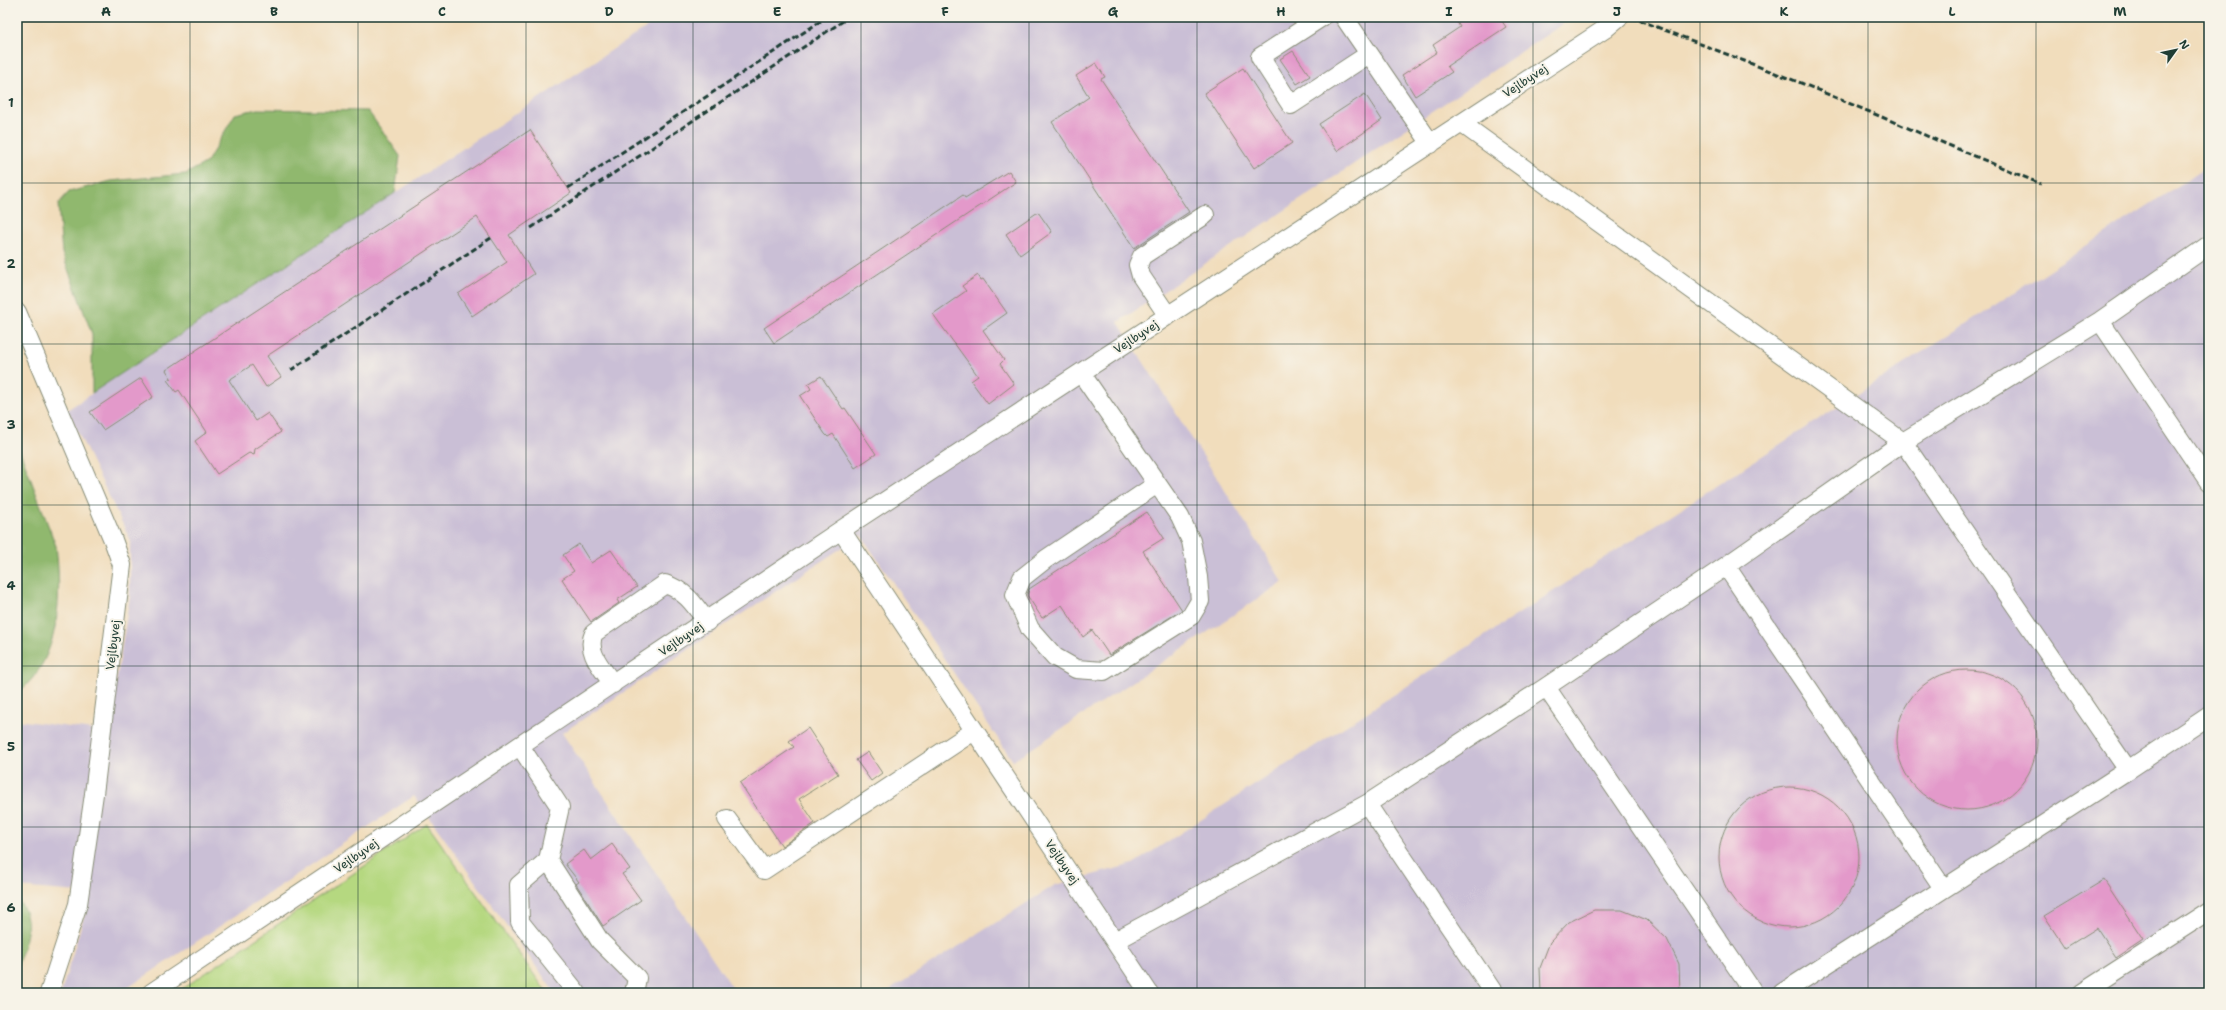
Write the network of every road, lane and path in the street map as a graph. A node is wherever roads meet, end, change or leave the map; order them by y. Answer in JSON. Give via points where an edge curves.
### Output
{"nodes":[{"id":1,"x":1322,"y":17,"type":"edge"},
{"id":2,"x":1344,"y":17,"type":"edge"},
{"id":3,"x":1619,"y":17,"type":"edge"},
{"id":4,"x":1369,"y":54,"type":"junction"},
{"id":5,"x":1461,"y":123,"type":"junction"},
{"id":6,"x":1431,"y":144,"type":"junction"},
{"id":7,"x":1205,"y":215,"type":"dead end"},
{"id":8,"x":2209,"y":246,"type":"edge"},
{"id":9,"x":17,"y":312,"type":"edge"},
{"id":10,"x":1168,"y":316,"type":"junction"},
{"id":11,"x":2100,"y":321,"type":"junction"},
{"id":12,"x":1081,"y":373,"type":"junction"},
{"id":13,"x":1903,"y":442,"type":"junction"},
{"id":14,"x":2209,"y":482,"type":"edge"},
{"id":15,"x":1157,"y":484,"type":"junction"},
{"id":16,"x":841,"y":530,"type":"junction"},
{"id":17,"x":1726,"y":566,"type":"junction"},
{"id":18,"x":706,"y":622,"type":"junction"},
{"id":19,"x":613,"y":684,"type":"junction"},
{"id":20,"x":1546,"y":687,"type":"junction"},
{"id":21,"x":2209,"y":716,"type":"edge"},
{"id":22,"x":974,"y":731,"type":"junction"},
{"id":23,"x":520,"y":746,"type":"junction"},
{"id":24,"x":2128,"y":770,"type":"junction"},
{"id":25,"x":1367,"y":804,"type":"junction"},
{"id":26,"x":727,"y":819,"type":"dead end"},
{"id":27,"x":548,"y":860,"type":"junction"},
{"id":28,"x":1943,"y":888,"type":"junction"},
{"id":29,"x":2209,"y":911,"type":"edge"},
{"id":30,"x":1115,"y":941,"type":"junction"},
{"id":31,"x":49,"y":993,"type":"edge"},
{"id":32,"x":151,"y":993,"type":"edge"},
{"id":33,"x":577,"y":993,"type":"edge"},
{"id":34,"x":634,"y":993,"type":"edge"},
{"id":35,"x":1149,"y":993,"type":"edge"},
{"id":36,"x":1494,"y":993,"type":"edge"},
{"id":37,"x":1754,"y":993,"type":"edge"},
{"id":38,"x":1782,"y":993,"type":"edge"},
{"id":39,"x":2082,"y":993,"type":"edge"}],
"edges":[{"from":1,"to":4,"type":"street","via":[[1260,57],[1291,105]]},
{"from":2,"to":4,"type":"street"},
{"from":3,"to":5,"type":"street","name":"Vejlbyvej","via":[[1605,29]]},
{"from":4,"to":6,"type":"street"},
{"from":5,"to":6,"type":"street","name":"Vejlbyvej"},
{"from":5,"to":13,"type":"street"},
{"from":6,"to":10,"type":"street","name":"Vejlbyvej"},
{"from":7,"to":10,"type":"street","via":[[1142,256],[1138,265],[1141,276]]},
{"from":8,"to":11,"type":"street"},
{"from":9,"to":31,"type":"street","name":"Vejlbyvej","via":[[122,565],[78,904]]},
{"from":10,"to":12,"type":"street","name":"Vejlbyvej"},
{"from":11,"to":13,"type":"street"},
{"from":11,"to":14,"type":"street"},
{"from":12,"to":15,"type":"street"},
{"from":12,"to":16,"type":"street","name":"Vejlbyvej"},
{"from":13,"to":17,"type":"street"},
{"from":13,"to":24,"type":"street"},
{"from":15,"to":15,"type":"street","via":[[1180,517],[1191,541],[1200,601],[1191,616],[1104,671],[1076,669],[1054,657],[1030,629],[1015,595],[1022,578]]},
{"from":16,"to":18,"type":"street","name":"Vejlbyvej"},
{"from":16,"to":22,"type":"street","name":"Vejlbyvej"},
{"from":17,"to":20,"type":"street"},
{"from":17,"to":28,"type":"street"},
{"from":18,"to":19,"type":"street","name":"Vejlbyvej"},
{"from":18,"to":19,"type":"street","via":[[694,603],[678,588],[664,584],[594,633],[590,641],[592,652]]},
{"from":19,"to":23,"type":"street","name":"Vejlbyvej"},
{"from":20,"to":25,"type":"street"},
{"from":20,"to":37,"type":"street"},
{"from":21,"to":24,"type":"street"},
{"from":22,"to":26,"type":"street","via":[[764,870]]},
{"from":22,"to":30,"type":"street","name":"Vejlbyvej"},
{"from":23,"to":27,"type":"street","via":[[560,807]]},
{"from":23,"to":32,"type":"street","name":"Vejlbyvej"},
{"from":24,"to":28,"type":"street"},
{"from":25,"to":30,"type":"street"},
{"from":25,"to":36,"type":"street"},
{"from":27,"to":33,"type":"street","via":[[519,885],[520,922]]},
{"from":27,"to":34,"type":"street","via":[[600,941],[637,978]]},
{"from":28,"to":38,"type":"street"},
{"from":29,"to":39,"type":"street"},
{"from":30,"to":35,"type":"street","name":"Vejlbyvej"}]}
